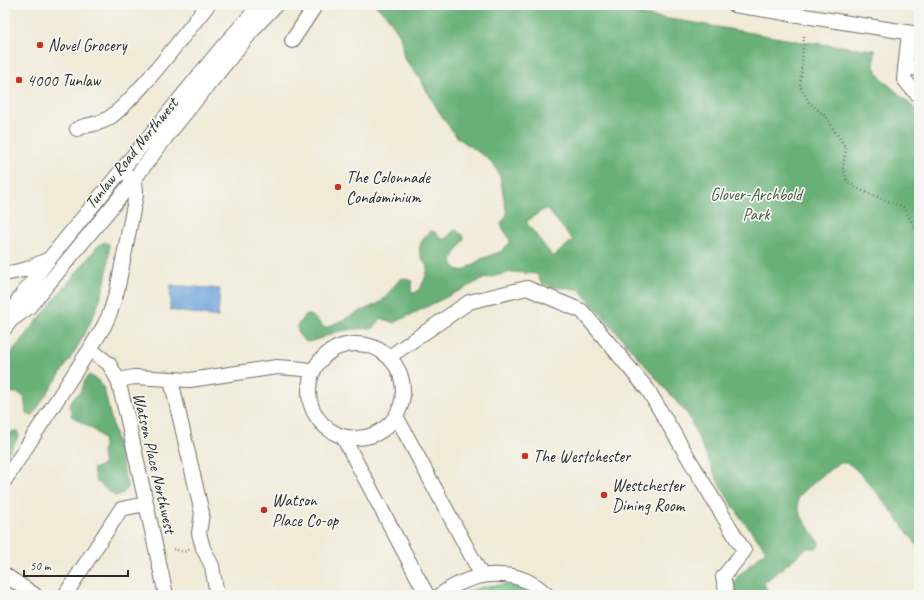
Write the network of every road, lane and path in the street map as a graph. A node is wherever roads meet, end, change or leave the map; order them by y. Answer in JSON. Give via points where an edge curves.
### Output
{"nodes":[{"id":1,"x":208,"y":5,"type":"edge"},
{"id":2,"x":260,"y":5,"type":"edge"},
{"id":3,"x":276,"y":5,"type":"edge"},
{"id":4,"x":310,"y":5,"type":"edge"},
{"id":5,"x":734,"y":5,"type":"edge"},
{"id":6,"x":771,"y":8,"type":"edge"},
{"id":7,"x":914,"y":33,"type":"edge"},
{"id":8,"x":804,"y":36,"type":"dead end"},
{"id":9,"x":292,"y":41,"type":"dead end"},
{"id":10,"x":905,"y":67,"type":"junction"},
{"id":11,"x":919,"y":69,"type":"edge"},
{"id":12,"x":919,"y":95,"type":"edge"},
{"id":13,"x":77,"y":129,"type":"dead end"},
{"id":14,"x":122,"y":170,"type":"junction"},
{"id":15,"x":134,"y":180,"type":"junction"},
{"id":16,"x":919,"y":237,"type":"edge"},
{"id":17,"x":50,"y":258,"type":"junction"},
{"id":18,"x":5,"y":274,"type":"edge"},
{"id":19,"x":7,"y":321,"type":"edge"},
{"id":20,"x":90,"y":349,"type":"junction"},
{"id":21,"x":388,"y":357,"type":"junction"},
{"id":22,"x":314,"y":372,"type":"junction"},
{"id":23,"x":118,"y":380,"type":"junction"},
{"id":24,"x":171,"y":380,"type":"junction"},
{"id":25,"x":396,"y":416,"type":"junction"},
{"id":26,"x":343,"y":437,"type":"junction"},
{"id":27,"x":5,"y":480,"type":"edge"},
{"id":28,"x":146,"y":504,"type":"junction"},
{"id":29,"x":5,"y":575,"type":"edge"},
{"id":30,"x":482,"y":576,"type":"junction"},
{"id":31,"x":35,"y":595,"type":"edge"},
{"id":32,"x":65,"y":595,"type":"edge"},
{"id":33,"x":166,"y":595,"type":"edge"},
{"id":34,"x":218,"y":595,"type":"edge"},
{"id":35,"x":427,"y":595,"type":"edge"},
{"id":36,"x":440,"y":595,"type":"edge"},
{"id":37,"x":547,"y":595,"type":"edge"},
{"id":38,"x":726,"y":595,"type":"edge"}],
"edges":[{"from":1,"to":13,"type":"street","via":[[154,72],[119,110],[100,123]]},
{"from":2,"to":14,"type":"street","name":"Tunlaw Road Northwest"},
{"from":3,"to":15,"type":"street","name":"Tunlaw Road Northwest","via":[[170,132]]},
{"from":4,"to":9,"type":"street","via":[[313,9]]},
{"from":5,"to":6,"type":"street"},
{"from":6,"to":7,"type":"street"},
{"from":7,"to":10,"type":"street"},
{"from":8,"to":16,"type":"path","via":[[800,87],[809,102],[825,116],[846,148],[843,168],[847,181],[860,190],[903,207]]},
{"from":10,"to":11,"type":"street"},
{"from":10,"to":12,"type":"street","via":[[904,79]]},
{"from":14,"to":15,"type":"street"},
{"from":14,"to":17,"type":"street","name":"Tunlaw Road Northwest"},
{"from":15,"to":19,"type":"street","name":"Tunlaw Road Northwest","via":[[29,307]]},
{"from":15,"to":20,"type":"street","via":[[136,195],[115,300],[104,326]]},
{"from":17,"to":18,"type":"street","via":[[26,269]]},
{"from":17,"to":19,"type":"street","name":"Tunlaw Road Northwest","via":[[18,300]]},
{"from":20,"to":23,"type":"street","name":"Watson Place Northwest","via":[[109,364]]},
{"from":20,"to":27,"type":"street"},
{"from":21,"to":22,"type":"street","via":[[368,346],[344,345],[330,352],[318,363]]},
{"from":21,"to":25,"type":"street","via":[[398,370],[403,385],[402,401]]},
{"from":21,"to":38,"type":"street","via":[[469,302],[527,288],[582,311],[648,390],[744,551],[723,577]]},
{"from":22,"to":24,"type":"street","via":[[277,367],[190,380]]},
{"from":22,"to":26,"type":"street","via":[[309,392],[311,407],[318,420],[329,430]]},
{"from":23,"to":24,"type":"street","via":[[134,377]]},
{"from":23,"to":28,"type":"street","name":"Watson Place Northwest"},
{"from":24,"to":34,"type":"street","via":[[202,513],[202,545],[212,566]]},
{"from":25,"to":26,"type":"street","via":[[386,428],[373,435]]},
{"from":25,"to":30,"type":"street"},
{"from":26,"to":35,"type":"street"},
{"from":28,"to":32,"type":"street","via":[[121,509]]},
{"from":28,"to":33,"type":"street","name":"Watson Place Northwest"},
{"from":29,"to":31,"type":"street"},
{"from":30,"to":36,"type":"street","via":[[450,588]]},
{"from":30,"to":37,"type":"street","via":[[506,575],[523,578],[538,586]]}]}
